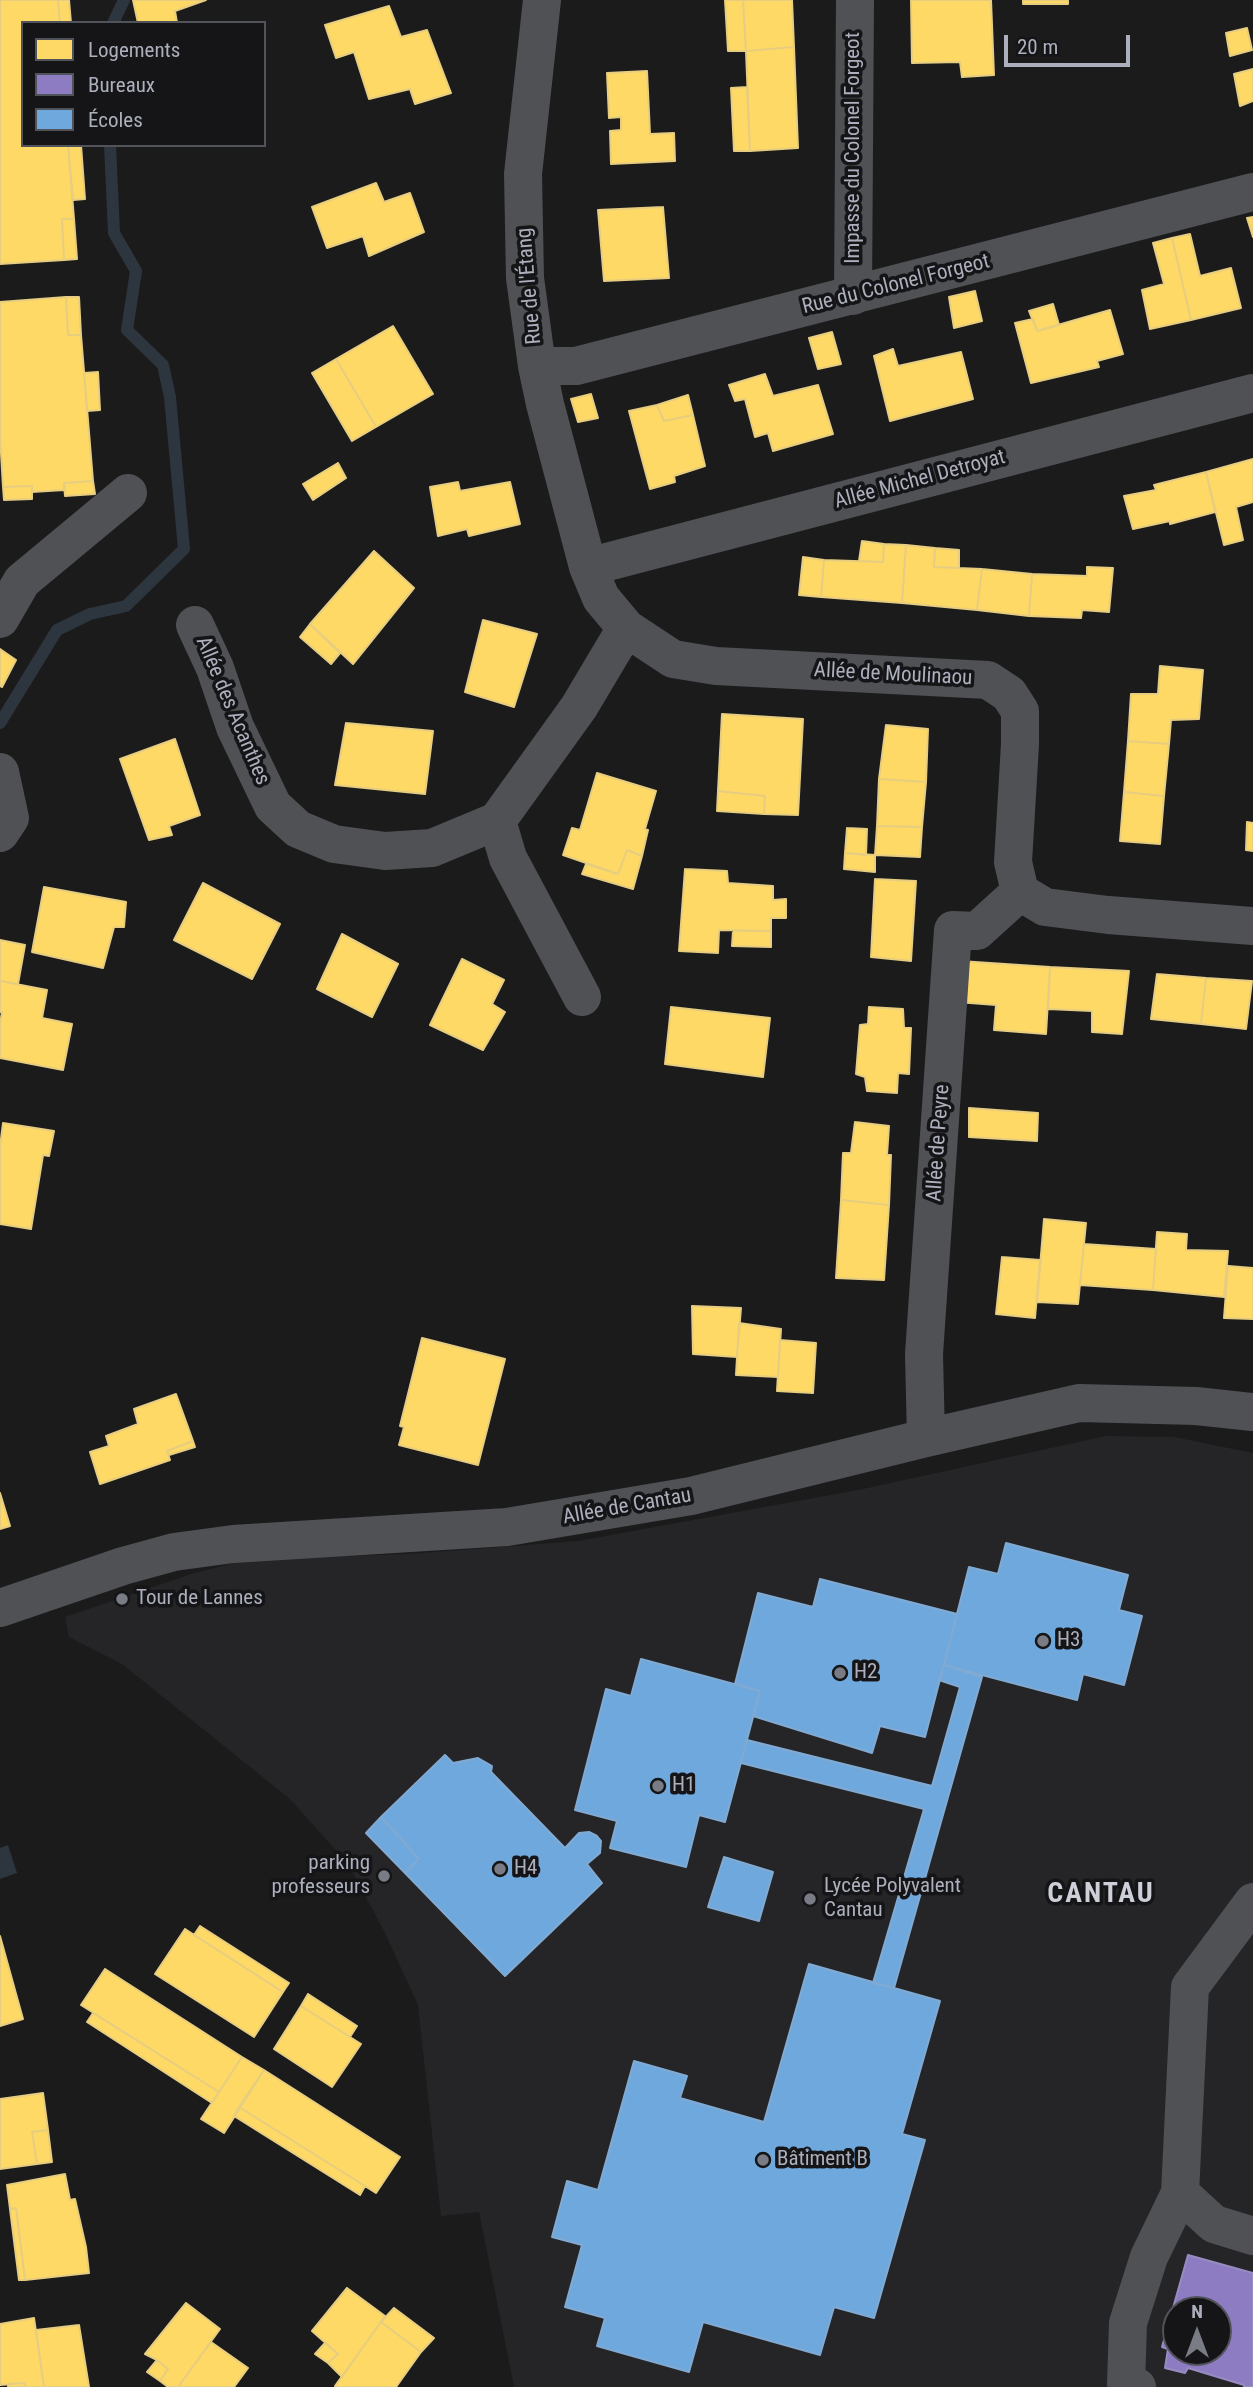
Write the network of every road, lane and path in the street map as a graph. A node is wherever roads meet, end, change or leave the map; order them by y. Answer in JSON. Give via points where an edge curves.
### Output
{"nodes":[{"id":1,"x":541,"y":0,"type":"edge"},
{"id":2,"x":855,"y":0,"type":"edge"},
{"id":3,"x":1253,"y":192,"type":"edge"},
{"id":4,"x":853,"y":296,"type":"junction"},
{"id":5,"x":537,"y":366,"type":"junction"},
{"id":6,"x":1253,"y":393,"type":"edge"},
{"id":7,"x":128,"y":493,"type":"dead end"},
{"id":8,"x":588,"y":567,"type":"junction"},
{"id":9,"x":0,"y":619,"type":"edge"},
{"id":10,"x":195,"y":625,"type":"dead end"},
{"id":11,"x":626,"y":628,"type":"junction"},
{"id":12,"x":0,"y":772,"type":"edge"},
{"id":13,"x":497,"y":821,"type":"junction"},
{"id":14,"x":0,"y":833,"type":"edge"},
{"id":15,"x":1020,"y":892,"type":"junction"},
{"id":16,"x":1253,"y":926,"type":"edge"},
{"id":17,"x":582,"y":997,"type":"dead end"},
{"id":18,"x":1253,"y":1412,"type":"edge"},
{"id":19,"x":926,"y":1438,"type":"junction"},
{"id":20,"x":0,"y":1608,"type":"edge"},
{"id":21,"x":1253,"y":1902,"type":"edge"},
{"id":22,"x":1180,"y":2193,"type":"junction"},
{"id":23,"x":1253,"y":2236,"type":"edge"},
{"id":24,"x":1123,"y":2386,"type":"edge"}],
"edges":[{"from":1,"to":5,"type":"street","name":"Rue de l'Étang","via":[[523,174],[525,278]]},
{"from":2,"to":4,"type":"street","name":"Impasse du Colonel Forgeot"},
{"from":3,"to":4,"type":"street","name":"Rue du Colonel Forgeot"},
{"from":4,"to":5,"type":"street","name":"Rue du Colonel Forgeot","via":[[576,366]]},
{"from":5,"to":8,"type":"street","name":"Rue de l'Étang"},
{"from":6,"to":8,"type":"street","name":"Allée Michel Detroyat"},
{"from":7,"to":9,"type":"street","via":[[22,581]]},
{"from":8,"to":11,"type":"street","name":"Allée de Moulinaou","via":[[601,598]]},
{"from":10,"to":13,"type":"street","name":"Allée des Acanthes","via":[[235,727],[273,806],[298,829],[334,844],[385,851],[432,848]]},
{"from":11,"to":13,"type":"street","via":[[579,707]]},
{"from":11,"to":15,"type":"street","name":"Allée de Moulinaou","via":[[673,659],[716,666],[988,680],[1009,694],[1020,711],[1013,862]]},
{"from":12,"to":14,"type":"street","via":[[10,818]]},
{"from":13,"to":17,"type":"street","via":[[508,858]]},
{"from":15,"to":16,"type":"street","via":[[1045,907]]},
{"from":15,"to":19,"type":"street","name":"Allée de Peyre","via":[[977,931],[953,930],[923,1354]]},
{"from":18,"to":19,"type":"street","name":"Allée de Cantau","via":[[1079,1404]]},
{"from":19,"to":20,"type":"street","name":"Allée de Cantau","via":[[691,1496],[508,1527],[246,1543],[174,1552]]},
{"from":21,"to":22,"type":"street","via":[[1190,1987]]},
{"from":22,"to":23,"type":"street","via":[[1214,2224]]},
{"from":22,"to":24,"type":"street","via":[[1149,2257],[1128,2323]]}]}
